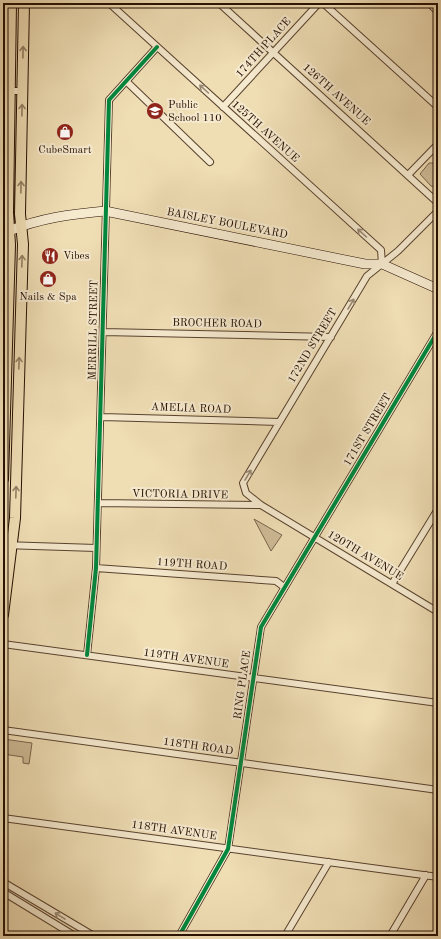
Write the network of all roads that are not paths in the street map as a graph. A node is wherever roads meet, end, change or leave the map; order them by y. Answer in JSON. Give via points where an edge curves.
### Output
{"nodes":[{"id":1,"x":11,"y":3,"type":"edge"},
{"id":2,"x":24,"y":3,"type":"edge"},
{"id":3,"x":109,"y":3,"type":"edge"},
{"id":4,"x":219,"y":3,"type":"edge"},
{"id":5,"x":319,"y":3,"type":"edge"},
{"id":6,"x":323,"y":3,"type":"edge"},
{"id":7,"x":428,"y":3,"type":"edge"},
{"id":8,"x":438,"y":12,"type":"edge"},
{"id":9,"x":157,"y":47,"type":"junction"},
{"id":10,"x":274,"y":52,"type":"junction"},
{"id":11,"x":126,"y":81,"type":"junction"},
{"id":12,"x":6,"y":91,"type":"edge"},
{"id":13,"x":22,"y":91,"type":"junction"},
{"id":14,"x":223,"y":107,"type":"junction"},
{"id":15,"x":438,"y":107,"type":"edge"},
{"id":16,"x":438,"y":144,"type":"edge"},
{"id":17,"x":210,"y":162,"type":"dead end"},
{"id":18,"x":408,"y":175,"type":"junction"},
{"id":19,"x":438,"y":203,"type":"edge"},
{"id":20,"x":105,"y":211,"type":"junction"},
{"id":21,"x":438,"y":211,"type":"edge"},
{"id":22,"x":21,"y":226,"type":"junction"},
{"id":23,"x":9,"y":231,"type":"junction"},
{"id":24,"x":382,"y":264,"type":"junction"},
{"id":25,"x":438,"y":289,"type":"edge"},
{"id":26,"x":103,"y":332,"type":"junction"},
{"id":27,"x":438,"y":332,"type":"edge"},
{"id":28,"x":331,"y":337,"type":"junction"},
{"id":29,"x":102,"y":417,"type":"junction"},
{"id":30,"x":279,"y":422,"type":"junction"},
{"id":31,"x":3,"y":479,"type":"edge"},
{"id":32,"x":98,"y":503,"type":"junction"},
{"id":33,"x":261,"y":505,"type":"junction"},
{"id":34,"x":438,"y":509,"type":"edge"},
{"id":35,"x":314,"y":538,"type":"junction"},
{"id":36,"x":8,"y":545,"type":"edge"},
{"id":37,"x":96,"y":548,"type":"junction"},
{"id":38,"x":96,"y":568,"type":"junction"},
{"id":39,"x":392,"y":584,"type":"junction"},
{"id":40,"x":284,"y":586,"type":"junction"},
{"id":41,"x":438,"y":612,"type":"edge"},
{"id":42,"x":3,"y":615,"type":"edge"},
{"id":43,"x":3,"y":644,"type":"edge"},
{"id":44,"x":87,"y":655,"type":"junction"},
{"id":45,"x":253,"y":678,"type":"junction"},
{"id":46,"x":438,"y":704,"type":"edge"},
{"id":47,"x":3,"y":730,"type":"edge"},
{"id":48,"x":241,"y":763,"type":"junction"},
{"id":49,"x":438,"y":790,"type":"edge"},
{"id":50,"x":3,"y":818,"type":"edge"},
{"id":51,"x":228,"y":848,"type":"junction"},
{"id":52,"x":329,"y":862,"type":"junction"},
{"id":53,"x":426,"y":875,"type":"junction"},
{"id":54,"x":438,"y":877,"type":"edge"},
{"id":55,"x":3,"y":882,"type":"edge"},
{"id":56,"x":3,"y":892,"type":"edge"},
{"id":57,"x":81,"y":928,"type":"junction"},
{"id":58,"x":76,"y":936,"type":"edge"},
{"id":59,"x":94,"y":936,"type":"edge"},
{"id":60,"x":179,"y":936,"type":"edge"},
{"id":61,"x":285,"y":936,"type":"edge"},
{"id":62,"x":390,"y":936,"type":"edge"}],
"edges":[{"from":1,"to":12,"type":"main road"},
{"from":13,"to":2,"type":"main road","one_way":true},
{"from":3,"to":9,"type":"street","name":"125TH AVENUE"},
{"from":4,"to":10,"type":"street","name":"126TH AVENUE"},
{"from":5,"to":10,"type":"street","name":"174TH PLACE"},
{"from":6,"to":15,"type":"street"},
{"from":7,"to":8,"type":"street"},
{"from":9,"to":11,"type":"street","name":"MERRILL STREET"},
{"from":14,"to":9,"type":"street","name":"125TH AVENUE","one_way":true},
{"from":10,"to":14,"type":"street","name":"174TH PLACE"},
{"from":10,"to":18,"type":"street","name":"126TH AVENUE"},
{"from":11,"to":17,"type":"street"},
{"from":11,"to":20,"type":"street","name":"MERRILL STREET","via":[[109,100]]},
{"from":12,"to":13,"type":"street"},
{"from":12,"to":23,"type":"main road"},
{"from":22,"to":13,"type":"main road","one_way":true},
{"from":24,"to":14,"type":"street","name":"125TH AVENUE","one_way":true,"via":[[381,250]]},
{"from":16,"to":18,"type":"street"},
{"from":18,"to":19,"type":"street","name":"126TH AVENUE"},
{"from":20,"to":22,"type":"main road","name":"BAISLEY BOULEVARD","via":[[42,219]]},
{"from":20,"to":24,"type":"main road","name":"BAISLEY BOULEVARD","via":[[365,264]]},
{"from":20,"to":26,"type":"street","name":"MERRILL STREET"},
{"from":21,"to":24,"type":"street","name":"172ND STREET","via":[[398,252]]},
{"from":22,"to":23,"type":"main road","name":"BAISLEY BOULEVARD"},
{"from":36,"to":22,"type":"main road","one_way":true,"via":[[15,510]]},
{"from":23,"to":31,"type":"main road"},
{"from":24,"to":25,"type":"main road","name":"BAISLEY BOULEVARD"},
{"from":28,"to":24,"type":"street","name":"172ND STREET","one_way":true,"via":[[367,276]]},
{"from":26,"to":28,"type":"street","name":"BROCHER ROAD"},
{"from":26,"to":29,"type":"street","name":"MERRILL STREET"},
{"from":27,"to":35,"type":"street","name":"171ST STREET"},
{"from":28,"to":30,"type":"street","name":"172ND STREET"},
{"from":29,"to":30,"type":"street","name":"AMELIA ROAD"},
{"from":29,"to":32,"type":"street","name":"MERRILL STREET"},
{"from":33,"to":30,"type":"street","name":"172ND STREET","one_way":true,"via":[[246,493],[243,483]]},
{"from":32,"to":33,"type":"street","name":"VICTORIA DRIVE"},
{"from":32,"to":37,"type":"street","name":"MERRILL STREET"},
{"from":33,"to":35,"type":"street","name":"120TH AVENUE"},
{"from":34,"to":39,"type":"street"},
{"from":35,"to":39,"type":"street","name":"120TH AVENUE"},
{"from":35,"to":40,"type":"street","name":"RING PLACE"},
{"from":36,"to":37,"type":"street"},
{"from":36,"to":42,"type":"main road"},
{"from":37,"to":38,"type":"street","name":"MERRILL STREET"},
{"from":38,"to":40,"type":"street","name":"119TH ROAD","via":[[272,580]]},
{"from":38,"to":44,"type":"street","name":"MERRILL STREET"},
{"from":39,"to":41,"type":"street","name":"120TH AVENUE"},
{"from":40,"to":45,"type":"street","name":"RING PLACE","via":[[261,627]]},
{"from":43,"to":44,"type":"street","name":"119TH AVENUE"},
{"from":44,"to":45,"type":"street","name":"119TH AVENUE"},
{"from":45,"to":46,"type":"street","name":"119TH AVENUE"},
{"from":45,"to":48,"type":"street","name":"RING PLACE"},
{"from":47,"to":48,"type":"street","name":"118TH ROAD"},
{"from":48,"to":49,"type":"street","name":"118TH ROAD"},
{"from":48,"to":51,"type":"street","name":"RING PLACE"},
{"from":50,"to":51,"type":"street","name":"118TH AVENUE"},
{"from":51,"to":52,"type":"street","name":"118TH AVENUE"},
{"from":51,"to":60,"type":"street"},
{"from":52,"to":53,"type":"street","name":"118TH AVENUE"},
{"from":52,"to":61,"type":"street"},
{"from":53,"to":54,"type":"street","name":"118TH AVENUE"},
{"from":53,"to":62,"type":"street"},
{"from":57,"to":55,"type":"street","one_way":true},
{"from":56,"to":58,"type":"street"},
{"from":57,"to":58,"type":"street"},
{"from":57,"to":59,"type":"street"}]}
